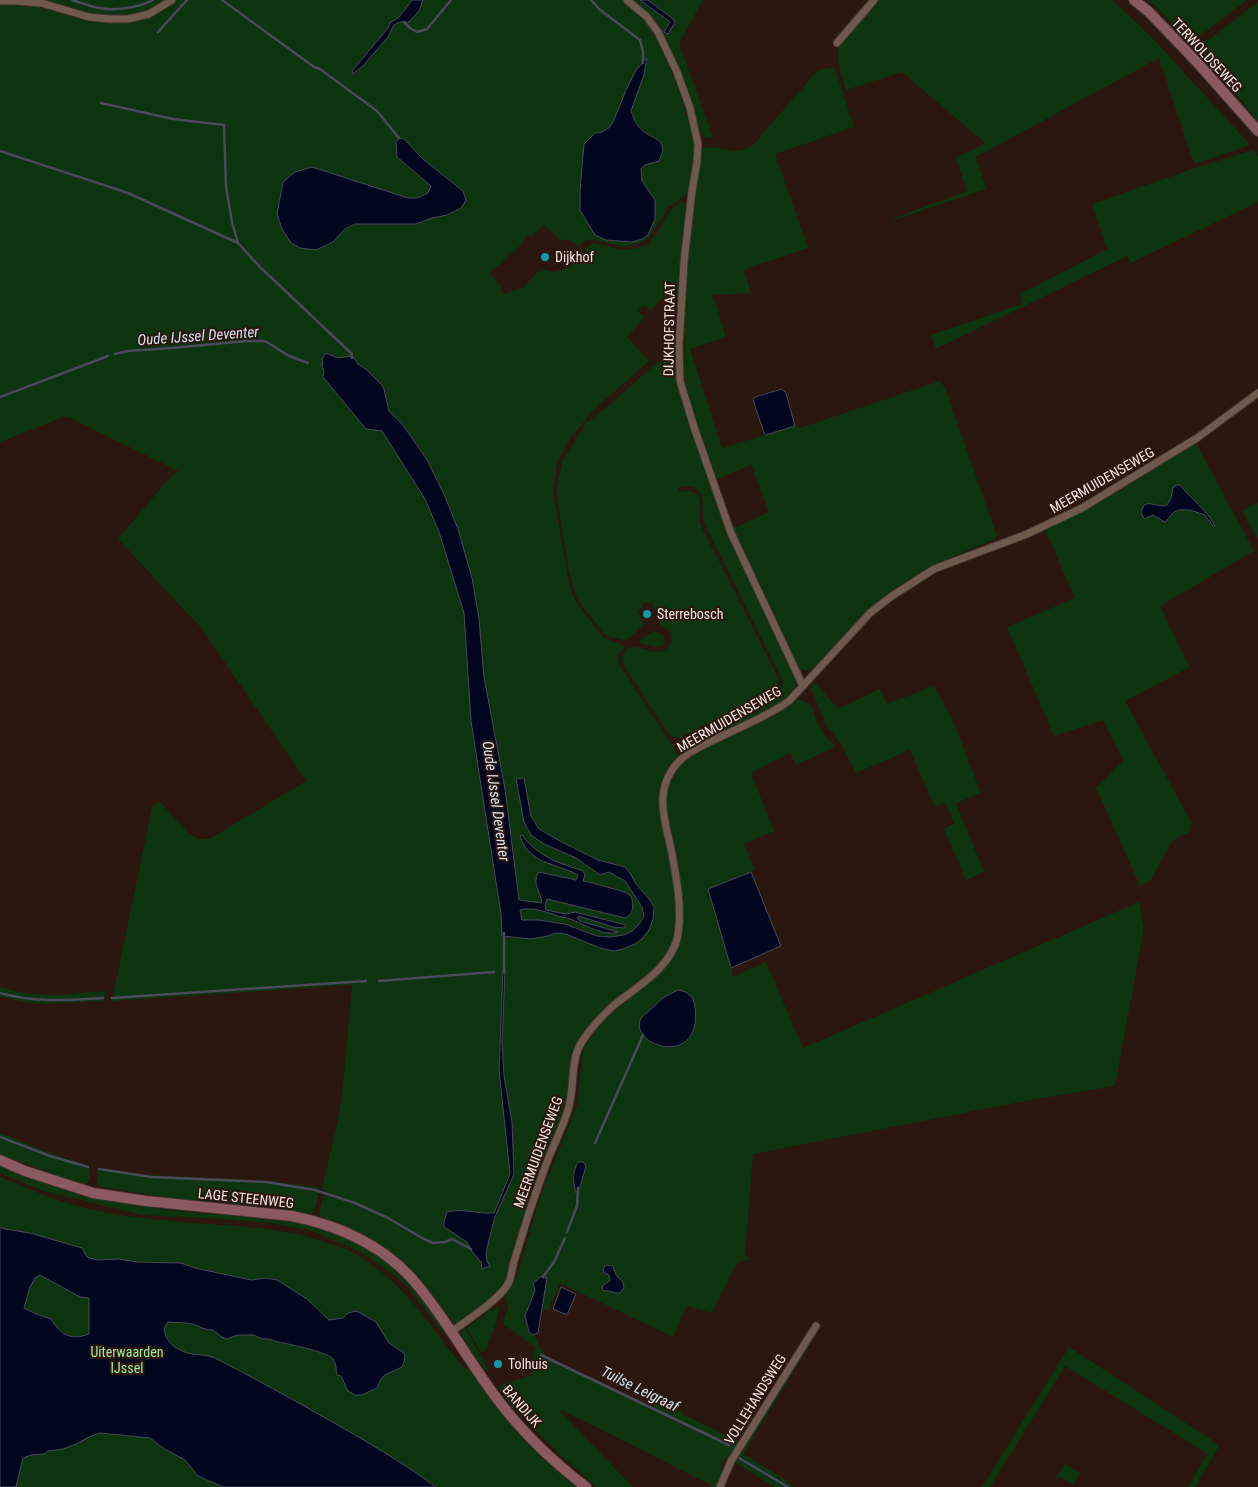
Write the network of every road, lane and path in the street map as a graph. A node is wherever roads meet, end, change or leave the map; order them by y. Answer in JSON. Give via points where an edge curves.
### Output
{"nodes":[{"id":1,"x":172,"y":0,"type":"edge"},
{"id":2,"x":626,"y":0,"type":"edge"},
{"id":3,"x":874,"y":0,"type":"edge"},
{"id":4,"x":1134,"y":0,"type":"edge"},
{"id":5,"x":0,"y":2,"type":"edge"},
{"id":6,"x":837,"y":43,"type":"dead end"},
{"id":7,"x":1258,"y":131,"type":"edge"},
{"id":8,"x":1258,"y":393,"type":"edge"},
{"id":9,"x":803,"y":686,"type":"junction"},
{"id":10,"x":0,"y":1160,"type":"edge"},
{"id":11,"x":816,"y":1326,"type":"dead end"},
{"id":12,"x":451,"y":1332,"type":"junction"},
{"id":13,"x":586,"y":1487,"type":"edge"},
{"id":14,"x":720,"y":1487,"type":"edge"}],
"edges":[{"from":1,"to":5,"type":"street","via":[[149,14],[128,19],[88,17],[41,3]]},
{"from":2,"to":9,"type":"street","name":"DIJKHOFSTRAAT","via":[[646,16],[658,32],[690,108],[698,144],[684,262],[680,381],[731,532]]},
{"from":3,"to":6,"type":"street"},
{"from":4,"to":7,"type":"street","name":"TERWOLDSEWEG","via":[[1195,60]]},
{"from":8,"to":9,"type":"street","name":"MEERMUIDENSEWEG","via":[[1197,438],[1082,508],[1027,534],[934,569],[892,596],[870,613]]},
{"from":9,"to":12,"type":"street","name":"MEERMUIDENSEWEG","via":[[776,710],[692,751],[671,771],[663,799],[679,898],[673,950],[655,972],[611,1008],[581,1044],[575,1058],[568,1110],[541,1176],[508,1284]]},
{"from":10,"to":12,"type":"street","name":"LAGE STEENWEG","via":[[93,1193],[314,1220],[371,1245],[401,1268],[419,1286]]},
{"from":11,"to":14,"type":"street","name":"VOLLEHANDSWEG","via":[[731,1461]]},
{"from":12,"to":13,"type":"street","name":"BANDIJK","via":[[507,1411],[548,1455]]}]}
